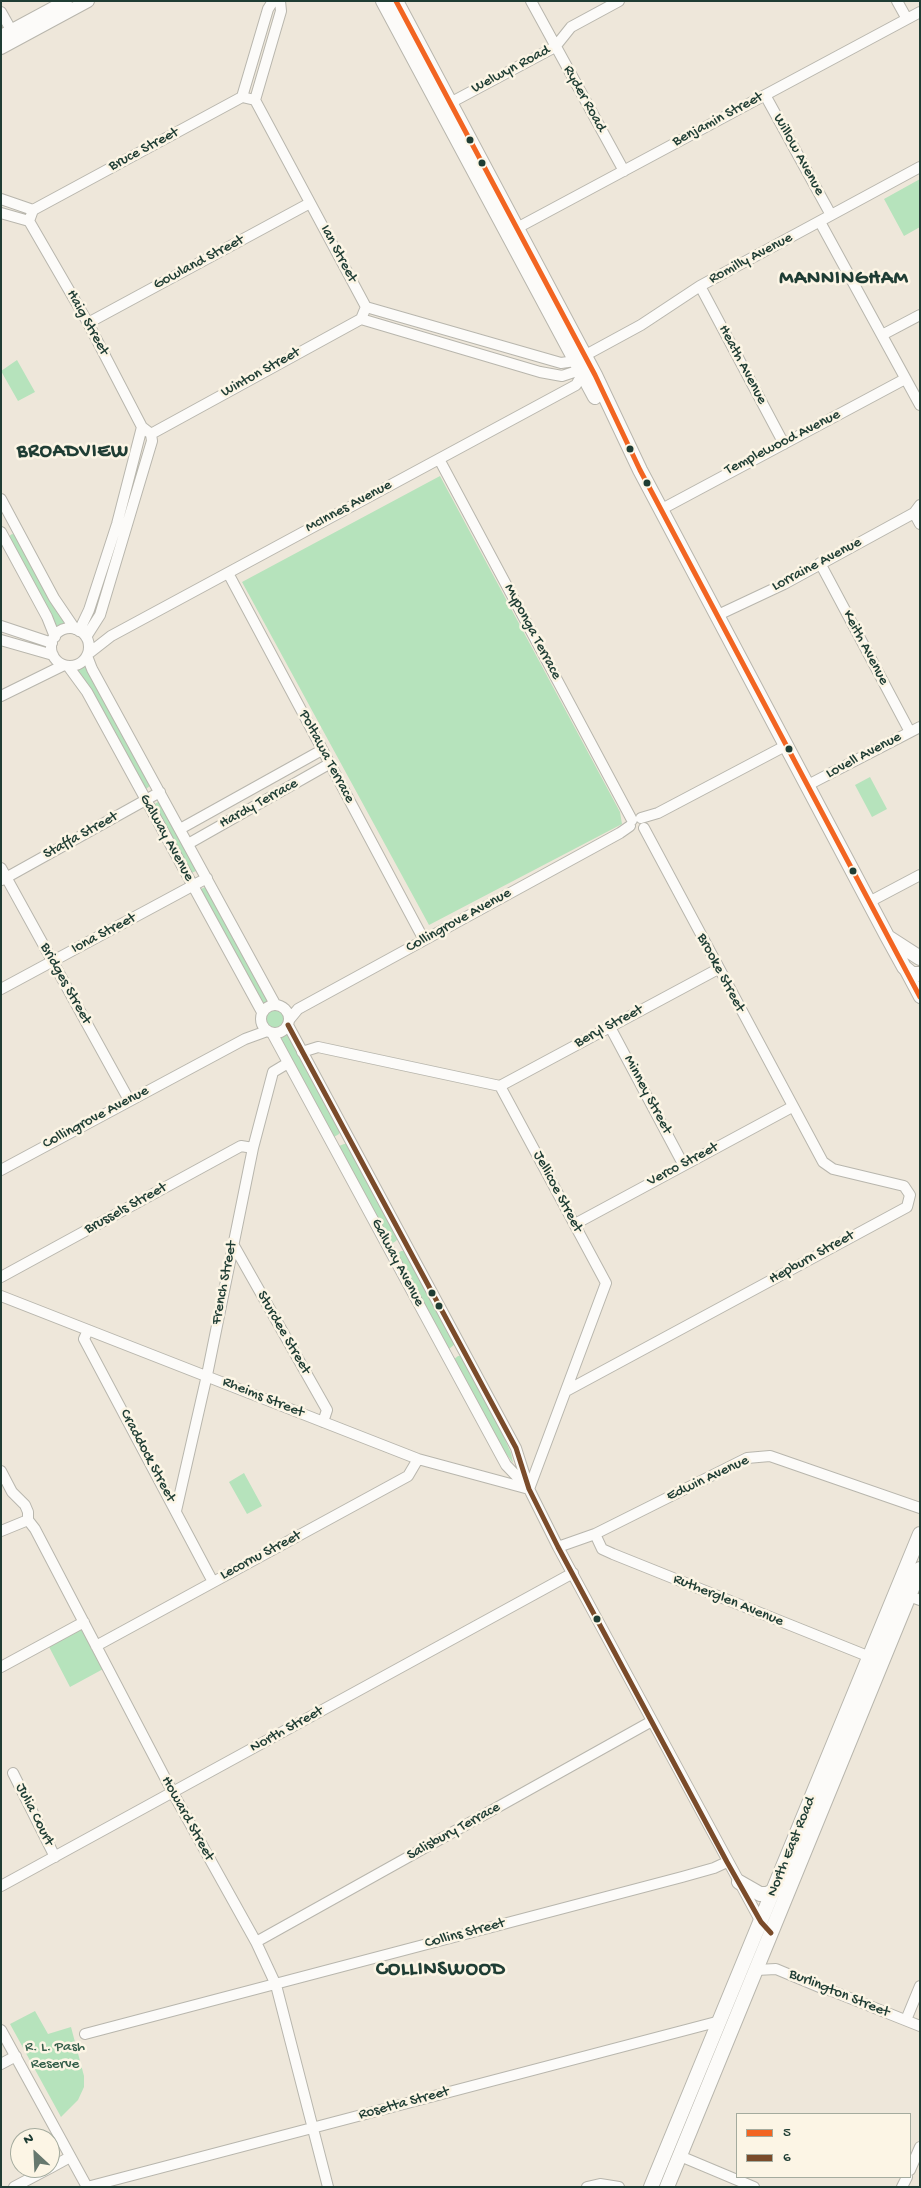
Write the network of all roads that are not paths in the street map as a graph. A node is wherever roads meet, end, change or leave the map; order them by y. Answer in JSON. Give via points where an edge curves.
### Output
{"nodes":[{"id":1,"x":66,"y":1,"type":"edge"},
{"id":2,"x":88,"y":1,"type":"edge"},
{"id":3,"x":273,"y":1,"type":"edge"},
{"id":4,"x":280,"y":1,"type":"edge"},
{"id":5,"x":383,"y":1,"type":"edge"},
{"id":6,"x":396,"y":1,"type":"edge"},
{"id":7,"x":531,"y":1,"type":"edge"},
{"id":8,"x":619,"y":1,"type":"edge"},
{"id":9,"x":897,"y":1,"type":"edge"},
{"id":10,"x":1,"y":12,"type":"edge"},
{"id":11,"x":920,"y":12,"type":"edge"},
{"id":12,"x":906,"y":19,"type":"junction"},
{"id":13,"x":10,"y":35,"type":"edge"},
{"id":14,"x":1,"y":48,"type":"edge"},
{"id":15,"x":555,"y":48,"type":"junction"},
{"id":16,"x":765,"y":95,"type":"junction"},
{"id":17,"x":242,"y":97,"type":"junction"},
{"id":18,"x":255,"y":100,"type":"junction"},
{"id":19,"x":445,"y":106,"type":"junction"},
{"id":20,"x":920,"y":167,"type":"edge"},
{"id":21,"x":624,"y":170,"type":"junction"},
{"id":22,"x":1,"y":199,"type":"edge"},
{"id":23,"x":310,"y":203,"type":"junction"},
{"id":24,"x":33,"y":210,"type":"junction"},
{"id":25,"x":1,"y":213,"type":"edge"},
{"id":26,"x":832,"y":215,"type":"junction"},
{"id":27,"x":29,"y":221,"type":"junction"},
{"id":28,"x":820,"y":222,"type":"junction"},
{"id":29,"x":511,"y":231,"type":"junction"},
{"id":30,"x":700,"y":286,"type":"junction"},
{"id":31,"x":366,"y":307,"type":"junction"},
{"id":32,"x":920,"y":315,"type":"edge"},
{"id":33,"x":361,"y":319,"type":"junction"},
{"id":34,"x":88,"y":323,"type":"junction"},
{"id":35,"x":882,"y":335,"type":"junction"},
{"id":36,"x":583,"y":367,"type":"junction"},
{"id":37,"x":905,"y":378,"type":"junction"},
{"id":38,"x":920,"y":405,"type":"edge"},
{"id":39,"x":142,"y":427,"type":"junction"},
{"id":40,"x":151,"y":434,"type":"junction"},
{"id":41,"x":784,"y":444,"type":"junction"},
{"id":42,"x":440,"y":459,"type":"junction"},
{"id":43,"x":1,"y":499,"type":"edge"},
{"id":44,"x":662,"y":509,"type":"junction"},
{"id":45,"x":917,"y":509,"type":"edge"},
{"id":46,"x":920,"y":524,"type":"edge"},
{"id":47,"x":1,"y":532,"type":"edge"},
{"id":48,"x":820,"y":564,"type":"junction"},
{"id":49,"x":228,"y":573,"type":"junction"},
{"id":50,"x":100,"y":615,"type":"junction"},
{"id":51,"x":718,"y":616,"type":"junction"},
{"id":52,"x":1,"y":626,"type":"edge"},
{"id":53,"x":82,"y":634,"type":"junction"},
{"id":54,"x":106,"y":637,"type":"junction"},
{"id":55,"x":1,"y":640,"type":"edge"},
{"id":56,"x":53,"y":640,"type":"junction"},
{"id":57,"x":38,"y":651,"type":"junction"},
{"id":58,"x":88,"y":655,"type":"junction"},
{"id":59,"x":53,"y":656,"type":"junction"},
{"id":60,"x":66,"y":666,"type":"junction"},
{"id":61,"x":46,"y":669,"type":"junction"},
{"id":62,"x":37,"y":677,"type":"junction"},
{"id":63,"x":1,"y":696,"type":"edge"},
{"id":64,"x":920,"y":727,"type":"edge"},
{"id":65,"x":910,"y":732,"type":"junction"},
{"id":66,"x":787,"y":745,"type":"junction"},
{"id":67,"x":322,"y":750,"type":"junction"},
{"id":68,"x":329,"y":764,"type":"junction"},
{"id":69,"x":808,"y":785,"type":"junction"},
{"id":70,"x":160,"y":792,"type":"junction"},
{"id":71,"x":146,"y":801,"type":"junction"},
{"id":72,"x":638,"y":824,"type":"junction"},
{"id":73,"x":180,"y":829,"type":"junction"},
{"id":74,"x":188,"y":844,"type":"junction"},
{"id":75,"x":3,"y":875,"type":"edge"},
{"id":76,"x":920,"y":875,"type":"edge"},
{"id":77,"x":207,"y":878,"type":"junction"},
{"id":78,"x":193,"y":886,"type":"junction"},
{"id":79,"x":869,"y":902,"type":"junction"},
{"id":80,"x":887,"y":936,"type":"junction"},
{"id":81,"x":424,"y":940,"type":"junction"},
{"id":82,"x":920,"y":958,"type":"edge"},
{"id":83,"x":52,"y":961,"type":"junction"},
{"id":84,"x":904,"y":967,"type":"junction"},
{"id":85,"x":718,"y":969,"type":"junction"},
{"id":86,"x":920,"y":974,"type":"edge"},
{"id":87,"x":1,"y":989,"type":"edge"},
{"id":88,"x":920,"y":996,"type":"edge"},
{"id":89,"x":275,"y":1004,"type":"junction"},
{"id":90,"x":286,"y":1009,"type":"junction"},
{"id":91,"x":298,"y":1009,"type":"junction"},
{"id":92,"x":262,"y":1012,"type":"junction"},
{"id":93,"x":288,"y":1023,"type":"junction"},
{"id":94,"x":610,"y":1027,"type":"junction"},
{"id":95,"x":267,"y":1030,"type":"junction"},
{"id":96,"x":302,"y":1052,"type":"junction"},
{"id":97,"x":288,"y":1063,"type":"junction"},
{"id":98,"x":500,"y":1086,"type":"junction"},
{"id":99,"x":129,"y":1100,"type":"junction"},
{"id":100,"x":792,"y":1106,"type":"junction"},
{"id":101,"x":253,"y":1148,"type":"junction"},
{"id":102,"x":683,"y":1164,"type":"junction"},
{"id":103,"x":1,"y":1170,"type":"edge"},
{"id":104,"x":575,"y":1224,"type":"junction"},
{"id":105,"x":233,"y":1244,"type":"junction"},
{"id":106,"x":1,"y":1276,"type":"edge"},
{"id":107,"x":1,"y":1296,"type":"edge"},
{"id":108,"x":88,"y":1330,"type":"junction"},
{"id":109,"x":207,"y":1375,"type":"junction"},
{"id":110,"x":566,"y":1391,"type":"junction"},
{"id":111,"x":323,"y":1422,"type":"junction"},
{"id":112,"x":418,"y":1459,"type":"junction"},
{"id":113,"x":1,"y":1471,"type":"edge"},
{"id":114,"x":529,"y":1489,"type":"junction"},
{"id":115,"x":920,"y":1508,"type":"edge"},
{"id":116,"x":176,"y":1512,"type":"junction"},
{"id":117,"x":28,"y":1520,"type":"junction"},
{"id":118,"x":1,"y":1532,"type":"edge"},
{"id":119,"x":595,"y":1534,"type":"junction"},
{"id":120,"x":920,"y":1534,"type":"edge"},
{"id":121,"x":558,"y":1547,"type":"junction"},
{"id":122,"x":920,"y":1569,"type":"edge"},
{"id":123,"x":573,"y":1573,"type":"junction"},
{"id":124,"x":214,"y":1582,"type":"junction"},
{"id":125,"x":908,"y":1596,"type":"edge"},
{"id":126,"x":84,"y":1622,"type":"junction"},
{"id":127,"x":96,"y":1646,"type":"junction"},
{"id":128,"x":870,"y":1657,"type":"junction"},
{"id":129,"x":1,"y":1667,"type":"edge"},
{"id":130,"x":652,"y":1722,"type":"junction"},
{"id":131,"x":13,"y":1773,"type":"dead end"},
{"id":132,"x":173,"y":1793,"type":"junction"},
{"id":133,"x":55,"y":1857,"type":"junction"},
{"id":134,"x":727,"y":1862,"type":"junction"},
{"id":135,"x":739,"y":1882,"type":"junction"},
{"id":136,"x":1,"y":1886,"type":"edge"},
{"id":137,"x":775,"y":1890,"type":"junction"},
{"id":138,"x":766,"y":1928,"type":"junction"},
{"id":139,"x":256,"y":1942,"type":"junction"},
{"id":140,"x":756,"y":1970,"type":"junction"},
{"id":141,"x":276,"y":1984,"type":"junction"},
{"id":142,"x":920,"y":1986,"type":"edge"},
{"id":143,"x":906,"y":2020,"type":"junction"},
{"id":144,"x":720,"y":2021,"type":"junction"},
{"id":145,"x":920,"y":2026,"type":"edge"},
{"id":146,"x":1,"y":2030,"type":"edge"},
{"id":147,"x":85,"y":2034,"type":"dead end"},
{"id":148,"x":16,"y":2056,"type":"junction"},
{"id":149,"x":1,"y":2064,"type":"edge"},
{"id":150,"x":312,"y":2128,"type":"junction"},
{"id":151,"x":920,"y":2147,"type":"edge"},
{"id":152,"x":666,"y":2150,"type":"junction"},
{"id":153,"x":680,"y":2156,"type":"junction"},
{"id":154,"x":70,"y":2157,"type":"junction"},
{"id":155,"x":60,"y":2162,"type":"edge"},
{"id":156,"x":911,"y":2168,"type":"edge"},
{"id":157,"x":31,"y":2178,"type":"edge"},
{"id":158,"x":14,"y":2187,"type":"edge"},
{"id":159,"x":87,"y":2187,"type":"edge"},
{"id":160,"x":328,"y":2187,"type":"edge"},
{"id":161,"x":587,"y":2187,"type":"edge"},
{"id":162,"x":619,"y":2187,"type":"edge"},
{"id":163,"x":651,"y":2187,"type":"edge"},
{"id":164,"x":667,"y":2187,"type":"edge"},
{"id":165,"x":754,"y":2187,"type":"edge"}],
"edges":[{"from":1,"to":13,"type":"main road"},
{"from":2,"to":13,"type":"main road"},
{"from":3,"to":17,"type":"street"},
{"from":4,"to":18,"type":"street","via":[[281,11]]},
{"from":5,"to":19,"type":"highway"},
{"from":6,"to":19,"type":"highway"},
{"from":7,"to":15,"type":"street","name":"Ryder Road"},
{"from":8,"to":15,"type":"street","name":"Welwyn Road","via":[[571,27]]},
{"from":9,"to":12,"type":"street"},
{"from":10,"to":13,"type":"street"},
{"from":11,"to":12,"type":"street","name":"Benjamin Street"},
{"from":12,"to":16,"type":"street","name":"Benjamin Street"},
{"from":13,"to":14,"type":"main road"},
{"from":15,"to":19,"type":"street","name":"Welwyn Road"},
{"from":15,"to":21,"type":"street","name":"Ryder Road"},
{"from":16,"to":21,"type":"street","name":"Benjamin Street"},
{"from":16,"to":26,"type":"street","name":"Willow Avenue"},
{"from":17,"to":18,"type":"street"},
{"from":17,"to":24,"type":"street","name":"Bruce Street"},
{"from":18,"to":23,"type":"street","name":"Ian Street"},
{"from":19,"to":29,"type":"highway"},
{"from":20,"to":26,"type":"street","name":"Romilly Avenue"},
{"from":21,"to":29,"type":"street","name":"Benjamin Street"},
{"from":22,"to":24,"type":"street"},
{"from":23,"to":31,"type":"street","name":"Ian Street"},
{"from":23,"to":34,"type":"street","name":"Gowland Street"},
{"from":24,"to":27,"type":"street"},
{"from":25,"to":27,"type":"street"},
{"from":26,"to":28,"type":"street","name":"Romilly Avenue"},
{"from":27,"to":34,"type":"street","name":"Haig Street"},
{"from":28,"to":30,"type":"street","name":"Romilly Avenue"},
{"from":28,"to":35,"type":"street"},
{"from":29,"to":36,"type":"highway"},
{"from":30,"to":36,"type":"street","name":"Romilly Avenue"},
{"from":30,"to":41,"type":"street","name":"Heath Avenue"},
{"from":31,"to":33,"type":"street"},
{"from":31,"to":36,"type":"street"},
{"from":32,"to":35,"type":"street"},
{"from":33,"to":36,"type":"street","via":[[540,372],[562,376]]},
{"from":33,"to":40,"type":"street","name":"Winton Street"},
{"from":34,"to":39,"type":"street","name":"Haig Street"},
{"from":35,"to":37,"type":"street"},
{"from":36,"to":42,"type":"street","name":"McInnes Avenue","via":[[576,385]]},
{"from":36,"to":44,"type":"highway"},
{"from":37,"to":38,"type":"street"},
{"from":37,"to":41,"type":"street","name":"Templewood Avenue"},
{"from":39,"to":40,"type":"street","name":"Haig Street"},
{"from":39,"to":53,"type":"street","via":[[117,524]]},
{"from":40,"to":50,"type":"street","via":[[146,465]]},
{"from":41,"to":44,"type":"street","name":"Templewood Avenue"},
{"from":42,"to":49,"type":"street","name":"McInnes Avenue"},
{"from":42,"to":72,"type":"street","name":"Myponga Terrace"},
{"from":43,"to":53,"type":"street","via":[[54,598]]},
{"from":44,"to":51,"type":"highway"},
{"from":45,"to":46,"type":"street"},
{"from":45,"to":48,"type":"street","name":"Lorraine Avenue"},
{"from":47,"to":56,"type":"street","via":[[47,617]]},
{"from":48,"to":51,"type":"street","name":"Lorraine Avenue"},
{"from":48,"to":65,"type":"street","name":"Keith Avenue"},
{"from":49,"to":54,"type":"street","name":"McInnes Avenue"},
{"from":49,"to":67,"type":"street","name":"Poltawa Terrace"},
{"from":50,"to":53,"type":"street"},
{"from":50,"to":54,"type":"street","via":[[97,632]]},
{"from":51,"to":66,"type":"highway"},
{"from":52,"to":56,"type":"street"},
{"from":53,"to":54,"type":"street","name":"McInnes Avenue"},
{"from":53,"to":56,"type":"street","via":[[64,630]]},
{"from":53,"to":58,"type":"street"},
{"from":54,"to":58,"type":"street","name":"McInnes Avenue"},
{"from":55,"to":57,"type":"street"},
{"from":56,"to":59,"type":"street"},
{"from":57,"to":59,"type":"street"},
{"from":57,"to":61,"type":"street"},
{"from":58,"to":60,"type":"street","via":[[79,664]]},
{"from":58,"to":70,"type":"street","name":"Galway Avenue","via":[[92,669]]},
{"from":59,"to":60,"type":"street"},
{"from":59,"to":61,"type":"street"},
{"from":60,"to":62,"type":"street"},
{"from":60,"to":71,"type":"street","name":"Galway Avenue","via":[[87,692]]},
{"from":61,"to":62,"type":"street"},
{"from":62,"to":63,"type":"street"},
{"from":64,"to":65,"type":"street","name":"Lovell Avenue"},
{"from":65,"to":69,"type":"street","name":"Lovell Avenue"},
{"from":66,"to":69,"type":"highway"},
{"from":66,"to":72,"type":"street","name":"Collingrove Avenue"},
{"from":67,"to":68,"type":"street","name":"Poltawa Terrace"},
{"from":67,"to":73,"type":"street","name":"Hardy Terrace"},
{"from":68,"to":74,"type":"street","name":"Hardy Terrace"},
{"from":68,"to":81,"type":"street","name":"Poltawa Terrace"},
{"from":69,"to":79,"type":"highway"},
{"from":70,"to":71,"type":"street","name":"Staffa Street"},
{"from":70,"to":73,"type":"street","name":"Galway Avenue"},
{"from":71,"to":75,"type":"street","name":"Staffa Street"},
{"from":71,"to":78,"type":"street","name":"Galway Avenue"},
{"from":72,"to":81,"type":"street","name":"Collingrove Avenue"},
{"from":72,"to":85,"type":"street","name":"Brooke Street"},
{"from":73,"to":74,"type":"street","name":"Galway Avenue"},
{"from":74,"to":77,"type":"street","name":"Galway Avenue"},
{"from":75,"to":83,"type":"street","name":"Bridges Street"},
{"from":76,"to":79,"type":"street"},
{"from":77,"to":78,"type":"street","name":"Iona Street"},
{"from":77,"to":89,"type":"street","name":"Galway Avenue"},
{"from":78,"to":83,"type":"street","name":"Iona Street"},
{"from":78,"to":92,"type":"street","name":"Galway Avenue"},
{"from":79,"to":80,"type":"highway"},
{"from":80,"to":82,"type":"highway"},
{"from":80,"to":84,"type":"highway"},
{"from":81,"to":91,"type":"street","name":"Collingrove Avenue"},
{"from":83,"to":87,"type":"street","name":"Iona Street"},
{"from":83,"to":99,"type":"street","name":"Bridges Street"},
{"from":84,"to":86,"type":"highway","via":[[912,974]]},
{"from":84,"to":88,"type":"main road"},
{"from":85,"to":94,"type":"street","name":"Beryl Street"},
{"from":85,"to":100,"type":"street","name":"Brooke Street"},
{"from":89,"to":90,"type":"street"},
{"from":89,"to":92,"type":"street"},
{"from":90,"to":91,"type":"street","name":"Collingrove Avenue"},
{"from":90,"to":93,"type":"street"},
{"from":91,"to":93,"type":"street","name":"Collingrove Avenue"},
{"from":92,"to":95,"type":"street"},
{"from":93,"to":95,"type":"street","via":[[279,1033]]},
{"from":93,"to":96,"type":"street","name":"Galway Avenue"},
{"from":94,"to":98,"type":"street","name":"Beryl Street"},
{"from":94,"to":102,"type":"street","name":"Minney Street"},
{"from":95,"to":97,"type":"street","name":"Galway Avenue"},
{"from":95,"to":99,"type":"street","name":"Collingrove Avenue"},
{"from":96,"to":98,"type":"street","via":[[318,1046]]},
{"from":96,"to":114,"type":"street","name":"Galway Avenue","via":[[516,1448]]},
{"from":97,"to":101,"type":"street","name":"French Street","via":[[273,1072]]},
{"from":97,"to":114,"type":"street","name":"Galway Avenue","via":[[506,1465]]},
{"from":98,"to":104,"type":"street","name":"Jellicoe Street"},
{"from":99,"to":103,"type":"street","name":"Collingrove Avenue"},
{"from":100,"to":102,"type":"street","name":"Verco Street"},
{"from":100,"to":110,"type":"street","name":"Hepburn Street","via":[[823,1162],[833,1169],[904,1186],[910,1195],[907,1207]]},
{"from":101,"to":105,"type":"street","name":"French Street"},
{"from":101,"to":106,"type":"street","name":"Brussels Street","via":[[241,1146]]},
{"from":102,"to":104,"type":"street","name":"Verco Street"},
{"from":104,"to":110,"type":"street","name":"Jellicoe Street","via":[[606,1283]]},
{"from":105,"to":109,"type":"street","name":"French Street"},
{"from":105,"to":111,"type":"street","name":"Sturdee Street","via":[[327,1410]]},
{"from":107,"to":108,"type":"street","name":"Rheims Street"},
{"from":108,"to":109,"type":"street","name":"Rheims Street"},
{"from":108,"to":116,"type":"street","name":"Craddock Street","via":[[84,1339]]},
{"from":109,"to":111,"type":"street","name":"Rheims Street"},
{"from":109,"to":116,"type":"street","name":"French Street"},
{"from":110,"to":114,"type":"street","name":"Jellicoe Street"},
{"from":111,"to":112,"type":"street","name":"Rheims Street"},
{"from":112,"to":114,"type":"street","name":"Rheims Street"},
{"from":112,"to":124,"type":"street","name":"Lecornu Street","via":[[408,1476]]},
{"from":113,"to":117,"type":"street","name":"Howard Street","via":[[12,1492],[25,1505]]},
{"from":114,"to":121,"type":"street","name":"Galway Avenue"},
{"from":115,"to":119,"type":"street","name":"Edwin Avenue","via":[[770,1456],[747,1458]]},
{"from":116,"to":124,"type":"street","name":"Craddock Street"},
{"from":117,"to":118,"type":"street"},
{"from":117,"to":126,"type":"street","name":"Howard Street"},
{"from":119,"to":121,"type":"street","name":"Edwin Avenue"},
{"from":119,"to":128,"type":"street","name":"Rutherglen Avenue","via":[[602,1549],[613,1554]]},
{"from":120,"to":125,"type":"highway","name":"North East Road"},
{"from":121,"to":123,"type":"street","name":"Galway Avenue"},
{"from":122,"to":125,"type":"highway","name":"North East Road"},
{"from":123,"to":130,"type":"street","name":"Galway Avenue"},
{"from":123,"to":132,"type":"street","name":"North Street"},
{"from":124,"to":127,"type":"street","name":"Lecornu Street"},
{"from":125,"to":128,"type":"highway","name":"North East Road"},
{"from":125,"to":138,"type":"highway","name":"North East Road"},
{"from":126,"to":127,"type":"street","name":"Howard Street"},
{"from":126,"to":129,"type":"street"},
{"from":127,"to":132,"type":"street","name":"Howard Street"},
{"from":128,"to":137,"type":"highway","name":"North East Road"},
{"from":130,"to":134,"type":"street","name":"Galway Avenue"},
{"from":130,"to":139,"type":"street","name":"Salisbury Terrace"},
{"from":131,"to":133,"type":"street","name":"Julia Court"},
{"from":132,"to":133,"type":"street","name":"North Street"},
{"from":132,"to":139,"type":"street","name":"Howard Street"},
{"from":133,"to":136,"type":"street","name":"North Street"},
{"from":134,"to":135,"type":"street","name":"Galway Avenue"},
{"from":134,"to":141,"type":"street","name":"Collins Street"},
{"from":135,"to":137,"type":"highway","via":[[760,1894]]},
{"from":135,"to":138,"type":"street","name":"Galway Avenue"},
{"from":137,"to":138,"type":"highway","name":"North East Road"},
{"from":138,"to":140,"type":"highway","name":"North East Road"},
{"from":138,"to":144,"type":"highway","name":"North East Road"},
{"from":139,"to":141,"type":"street","name":"Howard Street"},
{"from":140,"to":143,"type":"street","name":"Burlington Street","via":[[776,1969]]},
{"from":140,"to":153,"type":"highway","name":"North East Road"},
{"from":141,"to":147,"type":"street","name":"Collins Street"},
{"from":141,"to":150,"type":"street","name":"Howard Street"},
{"from":142,"to":143,"type":"street"},
{"from":143,"to":145,"type":"street","name":"Burlington Street"},
{"from":144,"to":150,"type":"street","name":"Rosetta Street"},
{"from":144,"to":152,"type":"highway","name":"North East Road"},
{"from":146,"to":148,"type":"street"},
{"from":148,"to":149,"type":"street"},
{"from":148,"to":154,"type":"street"},
{"from":150,"to":159,"type":"street","name":"Rosetta Street"},
{"from":150,"to":160,"type":"street","name":"Howard Street"},
{"from":151,"to":156,"type":"street"},
{"from":152,"to":153,"type":"highway"},
{"from":152,"to":163,"type":"highway","name":"North East Road"},
{"from":153,"to":164,"type":"highway","name":"North East Road"},
{"from":153,"to":165,"type":"street"},
{"from":154,"to":155,"type":"street"},
{"from":154,"to":159,"type":"street"},
{"from":157,"to":158,"type":"street"},
{"from":161,"to":162,"type":"street","via":[[600,2184]]}]}
